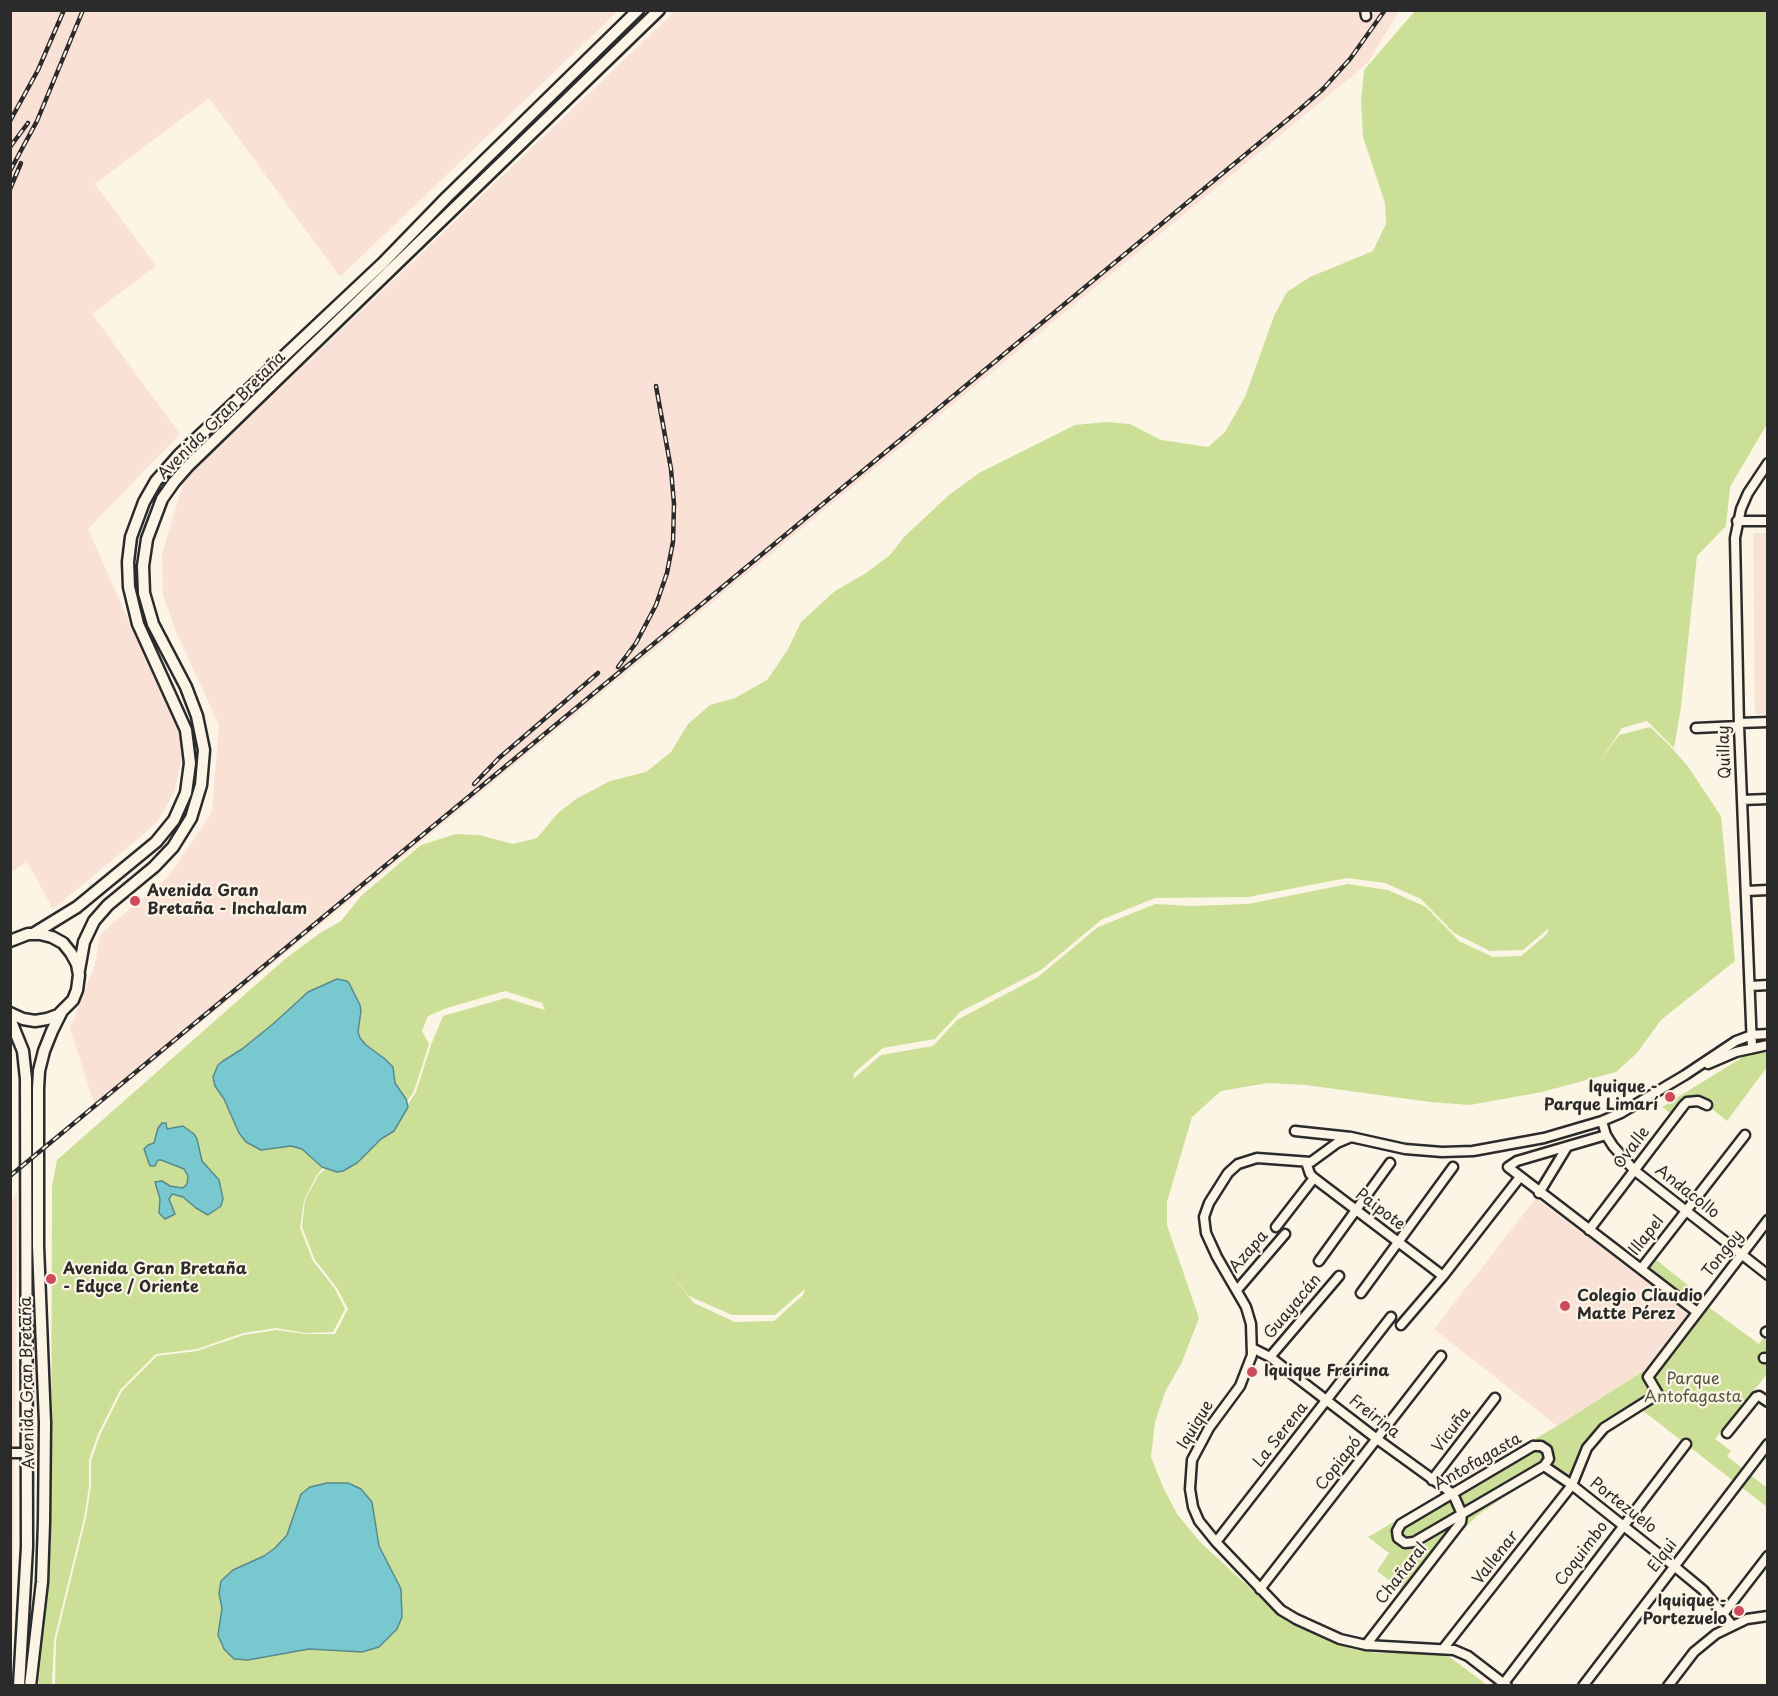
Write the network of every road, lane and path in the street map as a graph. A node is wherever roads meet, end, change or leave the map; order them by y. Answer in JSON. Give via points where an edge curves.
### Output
{"nodes":[{"id":1,"x":639,"y":10,"type":"edge"},
{"id":2,"x":659,"y":10,"type":"edge"},
{"id":3,"x":1767,"y":463,"type":"edge"},
{"id":4,"x":1737,"y":521,"type":"junction"},
{"id":5,"x":1767,"y":521,"type":"edge"},
{"id":6,"x":1767,"y":722,"type":"edge"},
{"id":7,"x":1739,"y":724,"type":"junction"},
{"id":8,"x":1696,"y":728,"type":"dead end"},
{"id":9,"x":1767,"y":799,"type":"edge"},
{"id":10,"x":1742,"y":800,"type":"junction"},
{"id":11,"x":1767,"y":890,"type":"edge"},
{"id":12,"x":1746,"y":891,"type":"junction"},
{"id":13,"x":33,"y":934,"type":"junction"},
{"id":14,"x":10,"y":941,"type":"edge"},
{"id":15,"x":79,"y":970,"type":"junction"},
{"id":16,"x":1767,"y":985,"type":"edge"},
{"id":17,"x":1750,"y":986,"type":"junction"},
{"id":18,"x":62,"y":1011,"type":"junction"},
{"id":19,"x":10,"y":1013,"type":"edge"},
{"id":20,"x":10,"y":1019,"type":"edge"},
{"id":21,"x":1767,"y":1034,"type":"edge"},
{"id":22,"x":1752,"y":1035,"type":"junction"},
{"id":23,"x":1767,"y":1045,"type":"edge"},
{"id":24,"x":1752,"y":1047,"type":"junction"},
{"id":25,"x":1685,"y":1075,"type":"junction"},
{"id":26,"x":1707,"y":1105,"type":"dead end"},
{"id":27,"x":1602,"y":1121,"type":"junction"},
{"id":28,"x":1295,"y":1131,"type":"dead end"},
{"id":29,"x":1606,"y":1135,"type":"junction"},
{"id":30,"x":1745,"y":1136,"type":"dead end"},
{"id":31,"x":1351,"y":1137,"type":"junction"},
{"id":32,"x":1567,"y":1147,"type":"junction"},
{"id":33,"x":1306,"y":1162,"type":"junction"},
{"id":34,"x":1390,"y":1163,"type":"dead end"},
{"id":35,"x":1453,"y":1167,"type":"dead end"},
{"id":36,"x":1634,"y":1170,"type":"junction"},
{"id":37,"x":1520,"y":1177,"type":"junction"},
{"id":38,"x":1314,"y":1178,"type":"junction"},
{"id":39,"x":1539,"y":1193,"type":"junction"},
{"id":40,"x":1354,"y":1210,"type":"junction"},
{"id":41,"x":1686,"y":1210,"type":"junction"},
{"id":42,"x":1767,"y":1220,"type":"edge"},
{"id":43,"x":1275,"y":1227,"type":"dead end"},
{"id":44,"x":1589,"y":1230,"type":"junction"},
{"id":45,"x":1285,"y":1234,"type":"dead end"},
{"id":46,"x":1398,"y":1243,"type":"junction"},
{"id":47,"x":1741,"y":1255,"type":"junction"},
{"id":48,"x":1319,"y":1261,"type":"dead end"},
{"id":49,"x":1641,"y":1269,"type":"junction"},
{"id":50,"x":1767,"y":1275,"type":"edge"},
{"id":51,"x":1339,"y":1276,"type":"dead end"},
{"id":52,"x":1443,"y":1276,"type":"junction"},
{"id":53,"x":1237,"y":1290,"type":"junction"},
{"id":54,"x":1361,"y":1293,"type":"dead end"},
{"id":55,"x":1697,"y":1312,"type":"junction"},
{"id":56,"x":1391,"y":1317,"type":"dead end"},
{"id":57,"x":1401,"y":1325,"type":"dead end"},
{"id":58,"x":1252,"y":1348,"type":"junction"},
{"id":59,"x":1441,"y":1356,"type":"dead end"},
{"id":60,"x":1270,"y":1357,"type":"junction"},
{"id":61,"x":1495,"y":1398,"type":"dead end"},
{"id":62,"x":1327,"y":1400,"type":"junction"},
{"id":63,"x":1767,"y":1402,"type":"edge"},
{"id":64,"x":45,"y":1423,"type":"junction"},
{"id":65,"x":1727,"y":1433,"type":"dead end"},
{"id":66,"x":1377,"y":1439,"type":"junction"},
{"id":67,"x":1686,"y":1444,"type":"dead end"},
{"id":68,"x":1767,"y":1444,"type":"edge"},
{"id":69,"x":26,"y":1453,"type":"junction"},
{"id":70,"x":10,"y":1454,"type":"edge"},
{"id":71,"x":1544,"y":1466,"type":"junction"},
{"id":72,"x":1432,"y":1480,"type":"junction"},
{"id":73,"x":1572,"y":1485,"type":"junction"},
{"id":74,"x":1453,"y":1494,"type":"junction"},
{"id":75,"x":1461,"y":1518,"type":"junction"},
{"id":76,"x":1623,"y":1525,"type":"junction"},
{"id":77,"x":1216,"y":1542,"type":"junction"},
{"id":78,"x":1767,"y":1556,"type":"edge"},
{"id":79,"x":1674,"y":1566,"type":"junction"},
{"id":80,"x":1260,"y":1589,"type":"junction"},
{"id":81,"x":1724,"y":1613,"type":"junction"},
{"id":82,"x":1767,"y":1616,"type":"edge"},
{"id":83,"x":1732,"y":1625,"type":"junction"},
{"id":84,"x":1366,"y":1645,"type":"junction"},
{"id":85,"x":1443,"y":1649,"type":"junction"},
{"id":86,"x":1505,"y":1684,"type":"edge"},
{"id":87,"x":19,"y":1686,"type":"edge"},
{"id":88,"x":30,"y":1686,"type":"edge"},
{"id":89,"x":1582,"y":1686,"type":"edge"},
{"id":90,"x":1668,"y":1686,"type":"edge"}],
"edges":[{"from":1,"to":13,"type":"main road","name":"Avenida Gran Bretaña","via":[[156,481],[131,537],[129,587],[143,637],[186,730],[190,763],[186,793],[174,820],[156,842],[77,907]]},
{"from":2,"to":15,"type":"main road","name":"Avenida Gran Bretaña","via":[[188,466],[168,490],[147,539],[144,593],[153,624],[197,716],[204,750],[201,785],[191,818],[173,847],[94,921],[84,942]]},
{"from":3,"to":4,"type":"street","name":"Quillay","via":[[1748,493]]},
{"from":4,"to":5,"type":"street"},
{"from":4,"to":7,"type":"street","name":"Quillay"},
{"from":6,"to":7,"type":"street"},
{"from":7,"to":8,"type":"street"},
{"from":7,"to":10,"type":"street","name":"Quillay"},
{"from":9,"to":10,"type":"street"},
{"from":10,"to":12,"type":"street","name":"Quillay"},
{"from":11,"to":12,"type":"street"},
{"from":12,"to":17,"type":"street","name":"Quillay"},
{"from":13,"to":14,"type":"main road","name":"Avenida Gran Bretaña"},
{"from":13,"to":15,"type":"main road","via":[[63,943]]},
{"from":15,"to":18,"type":"main road","name":"Avenida Gran Bretaña","via":[[75,995]]},
{"from":16,"to":17,"type":"street"},
{"from":17,"to":22,"type":"street","name":"Quillay"},
{"from":18,"to":19,"type":"main road","via":[[35,1021]]},
{"from":18,"to":64,"type":"main road","name":"Avenida Gran Bretaña","via":[[44,1051],[38,1089],[38,1246]]},
{"from":20,"to":69,"type":"main road","name":"Avenida Gran Bretaña","via":[[23,1052],[26,1079]]},
{"from":21,"to":22,"type":"street"},
{"from":22,"to":24,"type":"street","name":"Quillay"},
{"from":22,"to":25,"type":"street","via":[[1731,1044]]},
{"from":23,"to":24,"type":"street"},
{"from":24,"to":25,"type":"street"},
{"from":25,"to":27,"type":"street"},
{"from":26,"to":36,"type":"street","name":"Ovalle","via":[[1687,1102]]},
{"from":27,"to":29,"type":"street","name":"Andacollo"},
{"from":27,"to":31,"type":"street","via":[[1544,1138],[1464,1152],[1406,1149]]},
{"from":28,"to":31,"type":"street"},
{"from":29,"to":32,"type":"street"},
{"from":29,"to":36,"type":"street","name":"Andacollo"},
{"from":30,"to":41,"type":"street","name":"Illapel"},
{"from":31,"to":33,"type":"street","via":[[1315,1161]]},
{"from":32,"to":37,"type":"street","via":[[1511,1164],[1508,1167]]},
{"from":32,"to":39,"type":"street"},
{"from":33,"to":38,"type":"street","name":"Paipote"},
{"from":33,"to":53,"type":"street","name":"Iquique","via":[[1257,1158],[1238,1164],[1209,1203],[1204,1217],[1209,1243]]},
{"from":34,"to":40,"type":"street"},
{"from":35,"to":46,"type":"street"},
{"from":36,"to":41,"type":"street","name":"Andacollo"},
{"from":36,"to":44,"type":"street","name":"Ovalle"},
{"from":37,"to":39,"type":"street"},
{"from":37,"to":52,"type":"street"},
{"from":38,"to":40,"type":"street","name":"Paipote"},
{"from":38,"to":43,"type":"street","name":"Azapa"},
{"from":39,"to":44,"type":"street"},
{"from":40,"to":46,"type":"street","name":"Paipote"},
{"from":40,"to":48,"type":"street"},
{"from":41,"to":47,"type":"street","name":"Andacollo"},
{"from":41,"to":49,"type":"street","name":"Illapel"},
{"from":42,"to":47,"type":"street","name":"Tongoy"},
{"from":44,"to":49,"type":"street"},
{"from":45,"to":53,"type":"street","name":"Azapa"},
{"from":46,"to":52,"type":"street","name":"Paipote"},
{"from":46,"to":54,"type":"street"},
{"from":47,"to":50,"type":"street","name":"Andacollo"},
{"from":47,"to":55,"type":"street","name":"Tongoy"},
{"from":49,"to":55,"type":"street"},
{"from":51,"to":60,"type":"street","name":"Guayacán"},
{"from":52,"to":57,"type":"street"},
{"from":53,"to":58,"type":"street","name":"Iquique","via":[[1251,1324]]},
{"from":55,"to":73,"type":"street","name":"Tongoy","via":[[1648,1377],[1658,1394],[1604,1428],[1587,1448]]},
{"from":56,"to":62,"type":"street","name":"La Serena"},
{"from":58,"to":60,"type":"street","name":"Freirina"},
{"from":58,"to":77,"type":"street","name":"Iquique","via":[[1240,1386],[1209,1428],[1192,1460],[1193,1507]]},
{"from":59,"to":66,"type":"street","name":"Copiapó"},
{"from":60,"to":62,"type":"street","name":"Freirina"},
{"from":61,"to":72,"type":"street","name":"Vicuña"},
{"from":62,"to":66,"type":"street","name":"Freirina"},
{"from":62,"to":77,"type":"street","name":"La Serena"},
{"from":63,"to":65,"type":"street","via":[[1756,1397]]},
{"from":64,"to":69,"type":"main road","via":[[36,1443]]},
{"from":64,"to":88,"type":"main road","name":"Avenida Gran Bretaña","via":[[43,1564]]},
{"from":66,"to":72,"type":"street","name":"Freirina"},
{"from":66,"to":80,"type":"street","name":"Copiapó"},
{"from":67,"to":76,"type":"street","name":"Coquimbo"},
{"from":68,"to":79,"type":"street","name":"Elqui"},
{"from":69,"to":70,"type":"street"},
{"from":69,"to":87,"type":"main road","name":"Avenida Gran Bretaña","via":[[25,1604]]},
{"from":71,"to":73,"type":"street","name":"Portezuelo"},
{"from":71,"to":74,"type":"street","name":"Antofagasta","via":[[1549,1458],[1547,1450],[1533,1446]]},
{"from":71,"to":75,"type":"street","name":"Antofagasta"},
{"from":72,"to":74,"type":"street","name":"Freirina"},
{"from":73,"to":76,"type":"street","name":"Portezuelo"},
{"from":73,"to":85,"type":"street","name":"Vallenar"},
{"from":74,"to":75,"type":"street"},
{"from":74,"to":75,"type":"street","name":"Antofagasta","via":[[1401,1524],[1398,1538],[1405,1543],[1413,1542]]},
{"from":75,"to":84,"type":"street","name":"Chañaral"},
{"from":76,"to":79,"type":"street","name":"Portezuelo"},
{"from":76,"to":86,"type":"street","name":"Coquimbo"},
{"from":77,"to":80,"type":"street","name":"Iquique"},
{"from":78,"to":81,"type":"street"},
{"from":79,"to":81,"type":"street","name":"Portezuelo"},
{"from":79,"to":89,"type":"street","name":"Elqui"},
{"from":80,"to":84,"type":"street","name":"Iquique","via":[[1296,1619],[1340,1639]]},
{"from":81,"to":83,"type":"street","name":"Portezuelo"},
{"from":82,"to":83,"type":"street"},
{"from":83,"to":90,"type":"street","via":[[1694,1652]]},
{"from":84,"to":85,"type":"street","name":"Iquique"},
{"from":85,"to":86,"type":"street","name":"Iquique","via":[[1468,1656]]}]}
